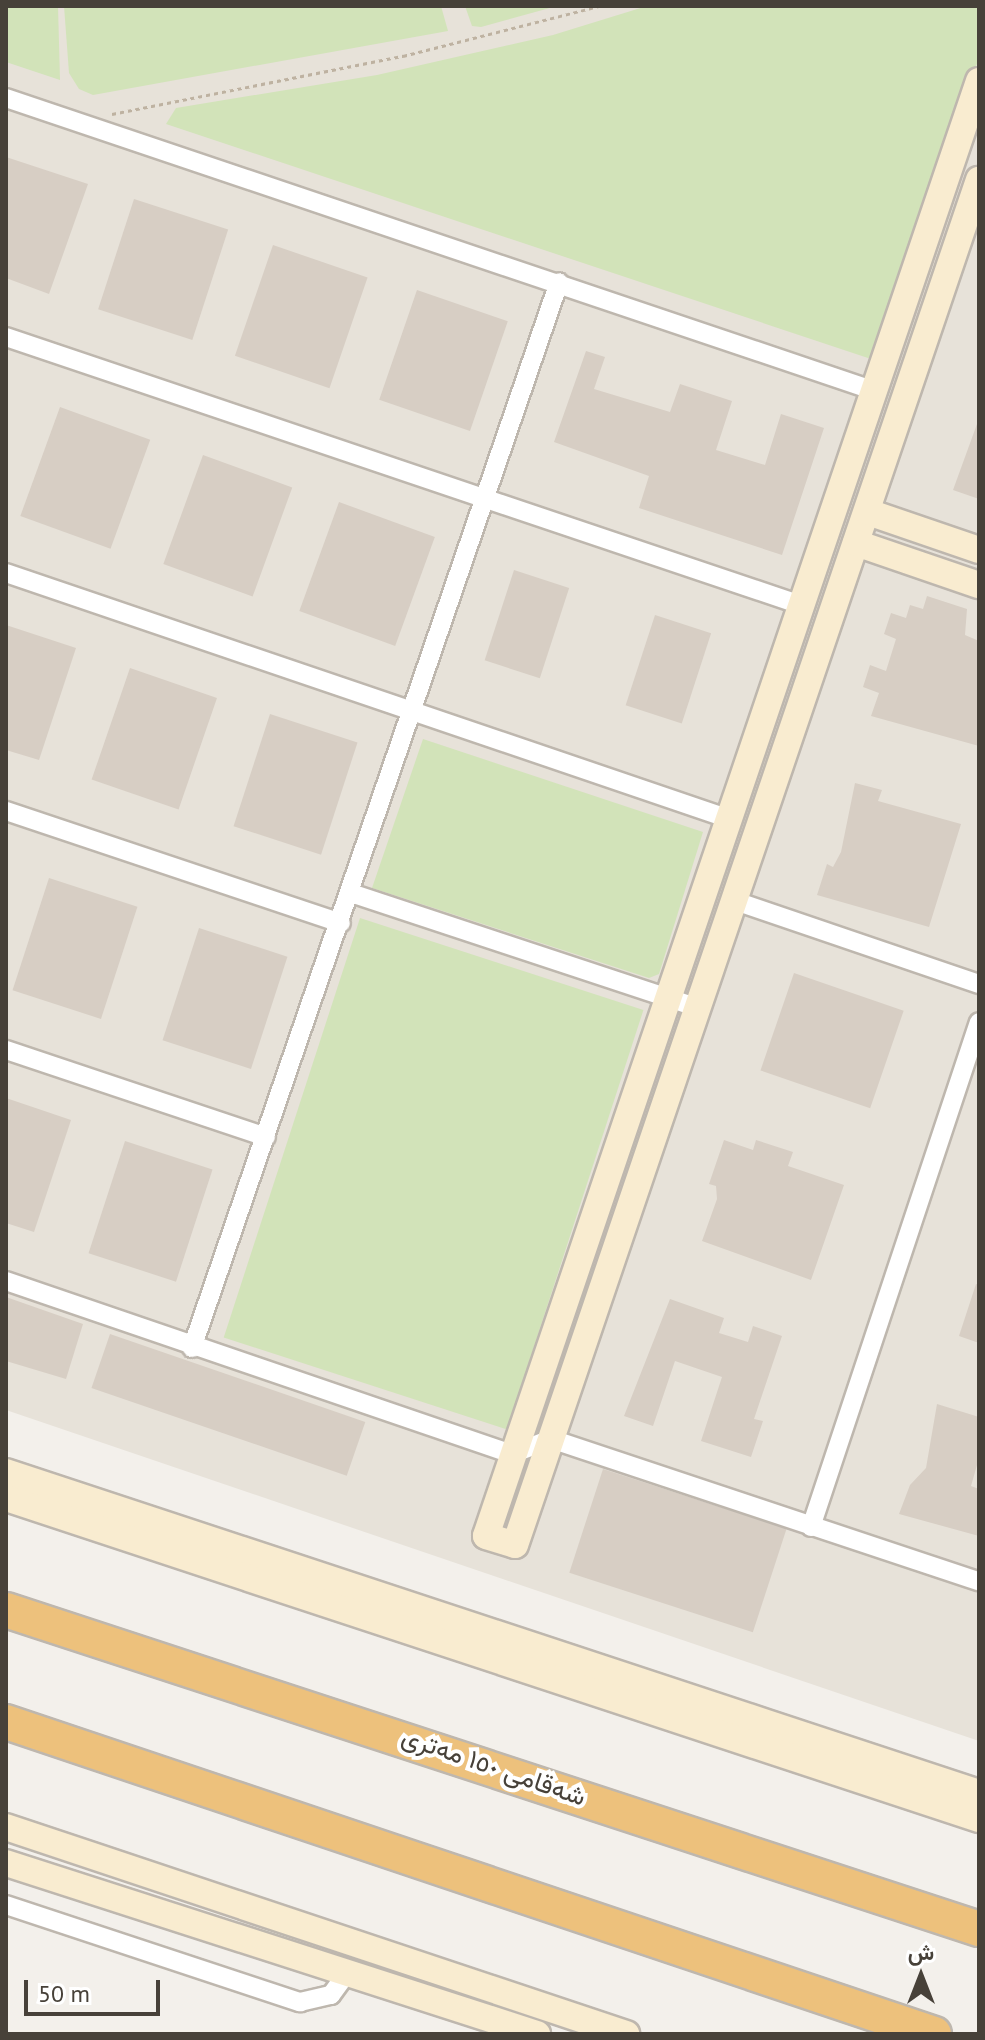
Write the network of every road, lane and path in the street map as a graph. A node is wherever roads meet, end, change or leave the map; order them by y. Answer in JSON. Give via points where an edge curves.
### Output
{"nodes":[{"id":1,"x":599,"y":6,"type":"edge"},
{"id":2,"x":979,"y":81,"type":"edge"},
{"id":3,"x":6,"y":98,"type":"edge"},
{"id":4,"x":81,"y":122,"type":"junction"},
{"id":5,"x":979,"y":180,"type":"edge"},
{"id":6,"x":559,"y":282,"type":"junction"},
{"id":7,"x":899,"y":325,"type":"junction"},
{"id":8,"x":929,"y":334,"type":"junction"},
{"id":9,"x":6,"y":337,"type":"edge"},
{"id":10,"x":875,"y":391,"type":"junction"},
{"id":11,"x":482,"y":497,"type":"junction"},
{"id":12,"x":868,"y":512,"type":"junction"},
{"id":13,"x":856,"y":543,"type":"junction"},
{"id":14,"x":979,"y":550,"type":"edge"},
{"id":15,"x":6,"y":573,"type":"edge"},
{"id":16,"x":979,"y":585,"type":"edge"},
{"id":17,"x":801,"y":605,"type":"junction"},
{"id":18,"x":413,"y":709,"type":"junction"},
{"id":19,"x":6,"y":811,"type":"edge"},
{"id":20,"x":730,"y":819,"type":"junction"},
{"id":21,"x":351,"y":893,"type":"junction"},
{"id":22,"x":735,"y":901,"type":"junction"},
{"id":23,"x":341,"y":923,"type":"junction"},
{"id":24,"x":979,"y":984,"type":"edge"},
{"id":25,"x":668,"y":999,"type":"junction"},
{"id":26,"x":698,"y":1008,"type":"junction"},
{"id":27,"x":979,"y":1022,"type":"edge"},
{"id":28,"x":6,"y":1050,"type":"edge"},
{"id":29,"x":266,"y":1137,"type":"junction"},
{"id":30,"x":6,"y":1281,"type":"edge"},
{"id":31,"x":192,"y":1348,"type":"junction"},
{"id":32,"x":551,"y":1439,"type":"junction"},
{"id":33,"x":512,"y":1454,"type":"junction"},
{"id":34,"x":6,"y":1472,"type":"edge"},
{"id":35,"x":6,"y":1498,"type":"edge"},
{"id":36,"x":811,"y":1527,"type":"junction"},
{"id":37,"x":979,"y":1581,"type":"edge"},
{"id":38,"x":6,"y":1610,"type":"edge"},
{"id":39,"x":6,"y":1722,"type":"edge"},
{"id":40,"x":979,"y":1793,"type":"edge"},
{"id":41,"x":979,"y":1819,"type":"edge"},
{"id":42,"x":6,"y":1827,"type":"edge"},
{"id":43,"x":6,"y":1863,"type":"edge"},
{"id":44,"x":6,"y":1905,"type":"edge"},
{"id":45,"x":979,"y":1929,"type":"edge"},
{"id":46,"x":347,"y":1973,"type":"junction"},
{"id":47,"x":537,"y":2034,"type":"edge"},
{"id":48,"x":626,"y":2034,"type":"edge"},
{"id":49,"x":934,"y":2034,"type":"edge"}],
"edges":[{"from":1,"to":4,"type":"path","via":[[403,56],[159,101]]},
{"from":2,"to":7,"type":"street"},
{"from":3,"to":4,"type":"street"},
{"from":4,"to":6,"type":"street"},
{"from":5,"to":8,"type":"street"},
{"from":6,"to":10,"type":"street"},
{"from":6,"to":11,"type":"street"},
{"from":7,"to":8,"type":"street"},
{"from":7,"to":10,"type":"street"},
{"from":8,"to":12,"type":"street"},
{"from":9,"to":11,"type":"street"},
{"from":10,"to":17,"type":"street"},
{"from":11,"to":17,"type":"street"},
{"from":11,"to":18,"type":"street"},
{"from":12,"to":13,"type":"street"},
{"from":12,"to":14,"type":"street"},
{"from":13,"to":16,"type":"street"},
{"from":13,"to":22,"type":"street"},
{"from":15,"to":18,"type":"street"},
{"from":17,"to":20,"type":"street"},
{"from":18,"to":20,"type":"street"},
{"from":18,"to":21,"type":"street"},
{"from":19,"to":23,"type":"street"},
{"from":20,"to":25,"type":"street"},
{"from":21,"to":23,"type":"street"},
{"from":21,"to":25,"type":"street"},
{"from":22,"to":24,"type":"street"},
{"from":22,"to":26,"type":"street"},
{"from":23,"to":29,"type":"street"},
{"from":25,"to":26,"type":"street"},
{"from":25,"to":33,"type":"street"},
{"from":26,"to":32,"type":"street"},
{"from":27,"to":36,"type":"street"},
{"from":28,"to":29,"type":"street"},
{"from":29,"to":31,"type":"street"},
{"from":30,"to":31,"type":"street"},
{"from":31,"to":33,"type":"street"},
{"from":32,"to":33,"type":"street"},
{"from":32,"to":33,"type":"street","via":[[515,1545],[486,1536]]},
{"from":32,"to":36,"type":"street"},
{"from":34,"to":40,"type":"street"},
{"from":35,"to":41,"type":"street"},
{"from":36,"to":37,"type":"street"},
{"from":38,"to":45,"type":"highway","name":"شەقامی ١٥٠ مەتری"},
{"from":39,"to":49,"type":"highway"},
{"from":42,"to":48,"type":"street"},
{"from":43,"to":46,"type":"street"},
{"from":44,"to":46,"type":"street","via":[[300,2002],[331,1995]]},
{"from":46,"to":47,"type":"street"}]}
